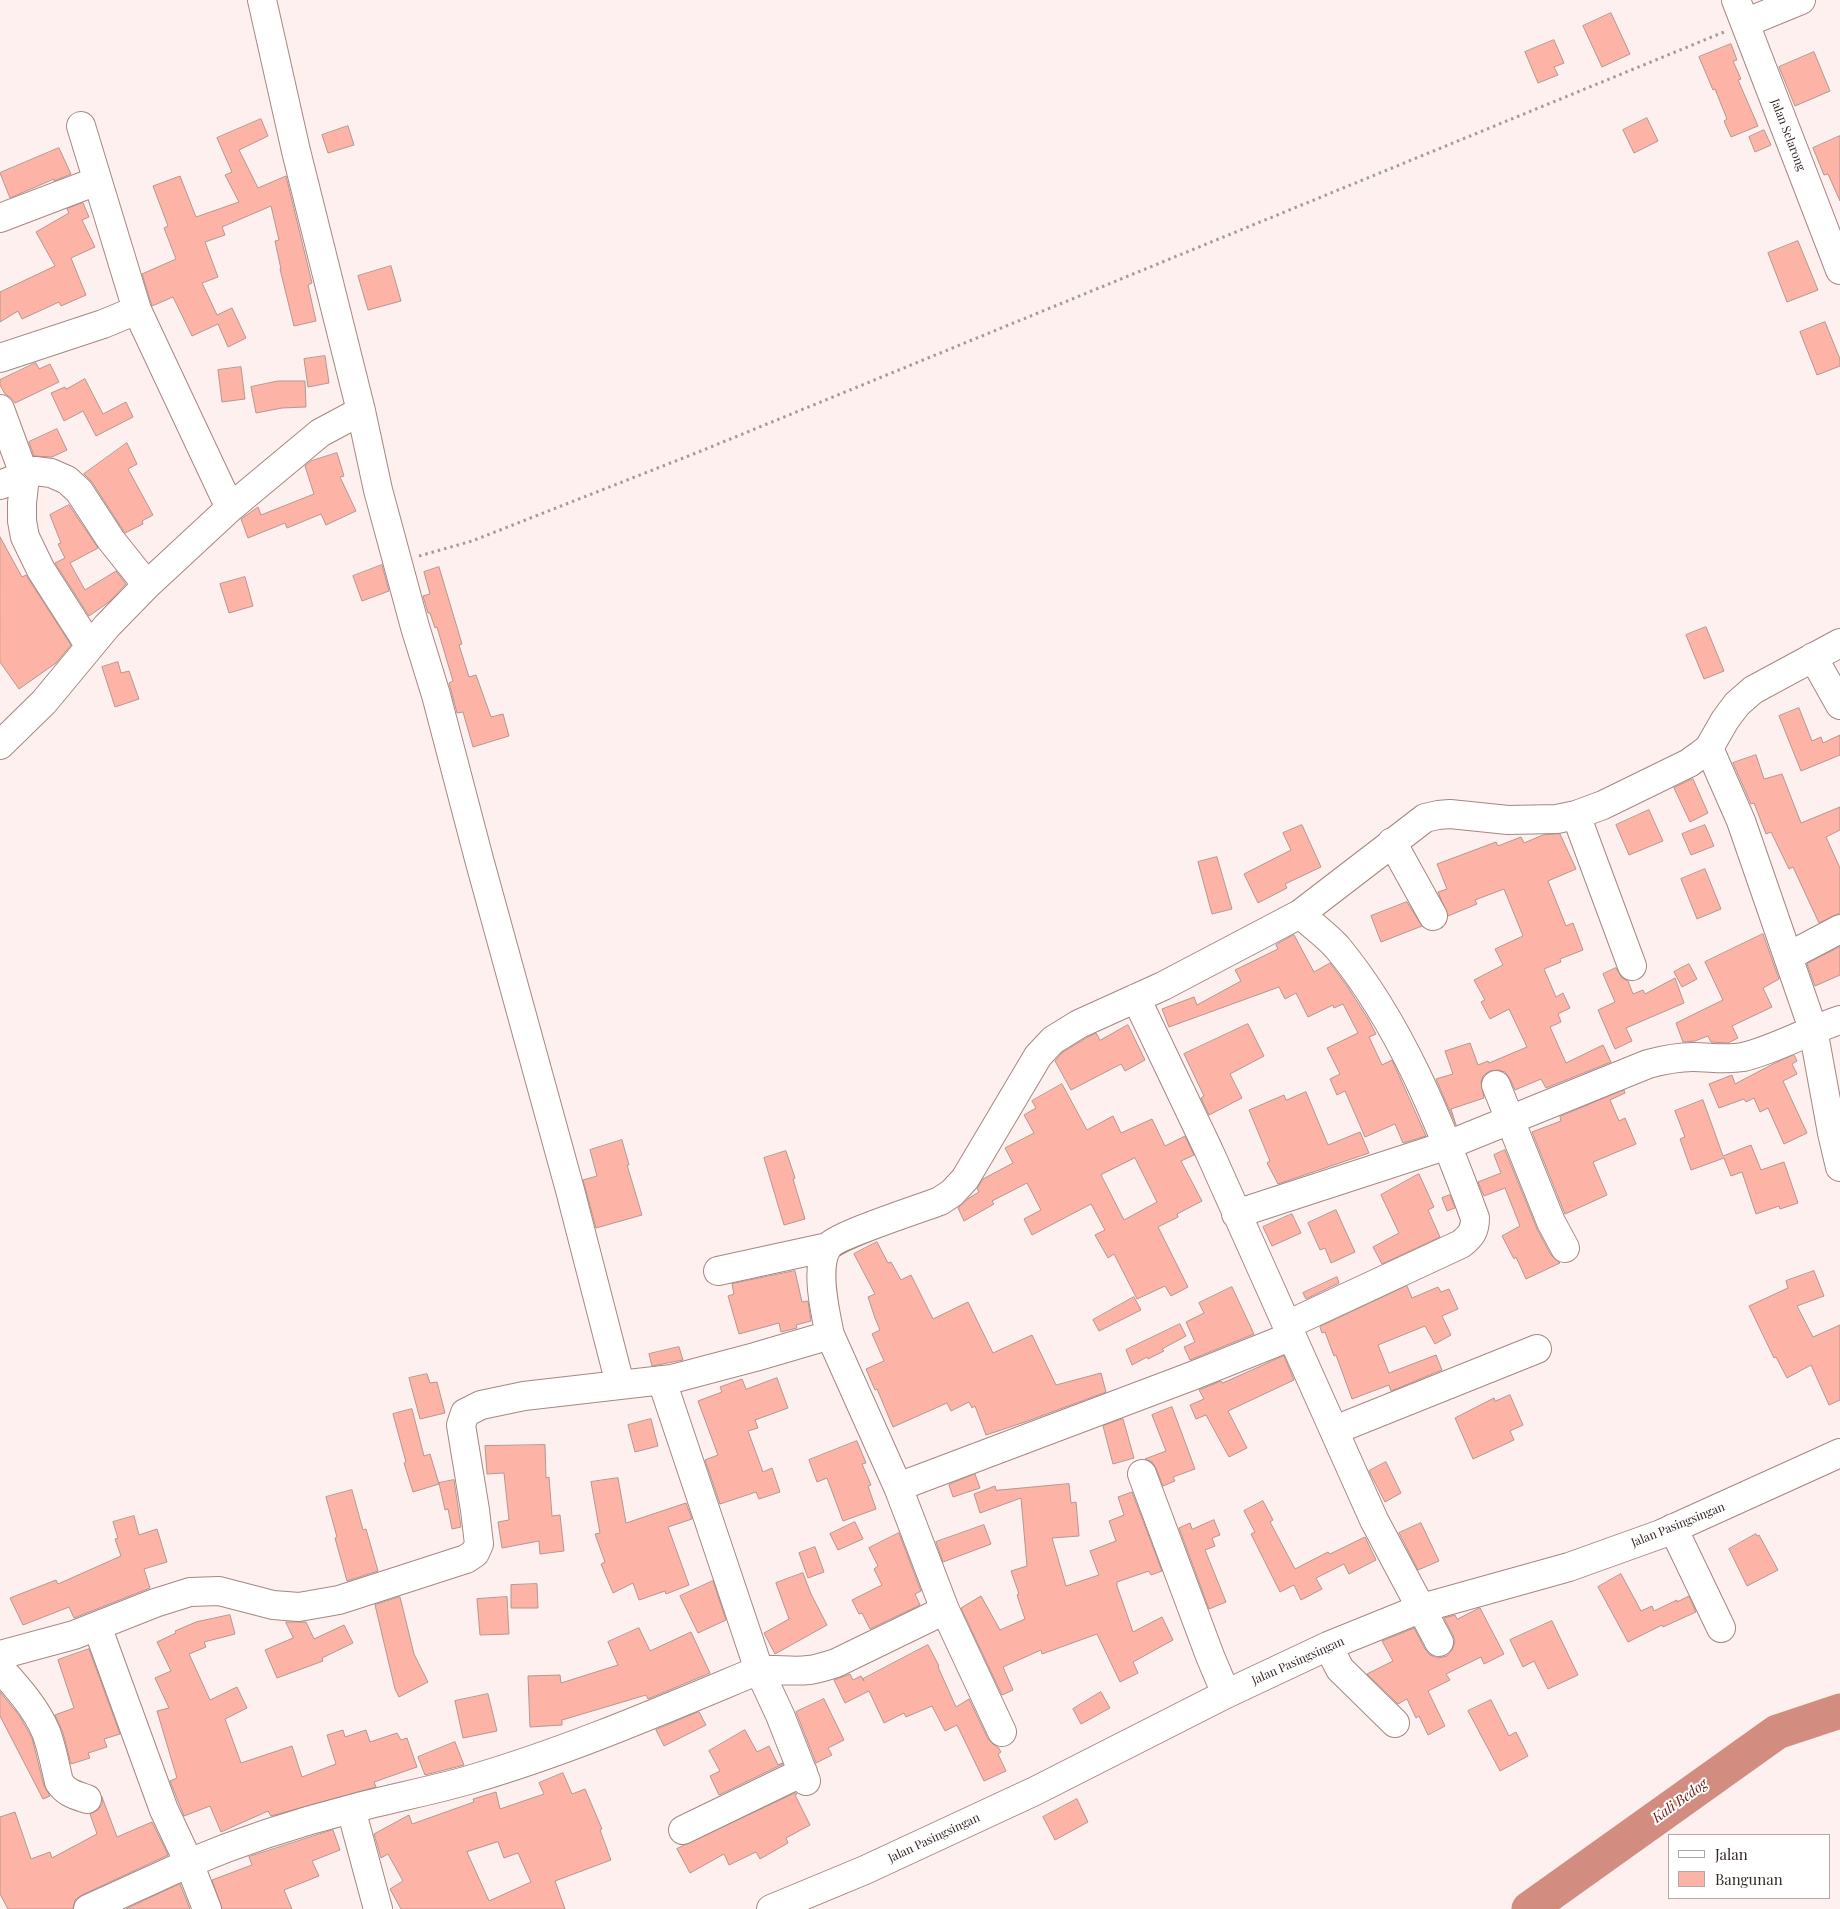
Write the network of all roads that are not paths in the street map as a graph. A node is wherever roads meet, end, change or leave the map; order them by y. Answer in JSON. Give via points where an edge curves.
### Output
{"nodes":[{"id":1,"x":262,"y":0,"type":"edge"},
{"id":2,"x":1801,"y":0,"type":"edge"},
{"id":3,"x":1741,"y":11,"type":"edge"},
{"id":4,"x":81,"y":126,"type":"dead end"},
{"id":5,"x":97,"y":181,"type":"junction"},
{"id":6,"x":0,"y":218,"type":"edge"},
{"id":7,"x":1840,"y":270,"type":"edge"},
{"id":8,"x":137,"y":310,"type":"junction"},
{"id":9,"x":1,"y":354,"type":"edge"},
{"id":10,"x":0,"y":409,"type":"edge"},
{"id":11,"x":361,"y":411,"type":"junction"},
{"id":12,"x":12,"y":481,"type":"edge"},
{"id":13,"x":230,"y":508,"type":"junction"},
{"id":14,"x":147,"y":585,"type":"junction"},
{"id":15,"x":1840,"y":643,"type":"edge"},
{"id":16,"x":89,"y":645,"type":"junction"},
{"id":17,"x":1813,"y":657,"type":"junction"},
{"id":18,"x":1840,"y":706,"type":"edge"},
{"id":19,"x":0,"y":745,"type":"edge"},
{"id":20,"x":1709,"y":748,"type":"junction"},
{"id":21,"x":1576,"y":816,"type":"junction"},
{"id":22,"x":1392,"y":842,"type":"junction"},
{"id":23,"x":1300,"y":914,"type":"junction"},
{"id":24,"x":1432,"y":916,"type":"dead end"},
{"id":25,"x":1840,"y":929,"type":"edge"},
{"id":26,"x":1789,"y":956,"type":"junction"},
{"id":27,"x":1632,"y":966,"type":"dead end"},
{"id":28,"x":1136,"y":998,"type":"junction"},
{"id":29,"x":1840,"y":1020,"type":"edge"},
{"id":30,"x":1813,"y":1029,"type":"junction"},
{"id":31,"x":1496,"y":1085,"type":"dead end"},
{"id":32,"x":1510,"y":1119,"type":"junction"},
{"id":33,"x":1448,"y":1145,"type":"junction"},
{"id":34,"x":1840,"y":1167,"type":"edge"},
{"id":35,"x":1236,"y":1214,"type":"junction"},
{"id":36,"x":828,"y":1247,"type":"junction"},
{"id":37,"x":1564,"y":1248,"type":"dead end"},
{"id":38,"x":718,"y":1272,"type":"dead end"},
{"id":39,"x":1290,"y":1330,"type":"junction"},
{"id":40,"x":830,"y":1335,"type":"junction"},
{"id":41,"x":1537,"y":1349,"type":"dead end"},
{"id":42,"x":662,"y":1381,"type":"junction"},
{"id":43,"x":620,"y":1384,"type":"junction"},
{"id":44,"x":1334,"y":1430,"type":"junction"},
{"id":45,"x":1840,"y":1453,"type":"edge"},
{"id":46,"x":1142,"y":1474,"type":"dead end"},
{"id":47,"x":898,"y":1487,"type":"junction"},
{"id":48,"x":1673,"y":1528,"type":"junction"},
{"id":49,"x":1414,"y":1593,"type":"junction"},
{"id":50,"x":945,"y":1610,"type":"junction"},
{"id":51,"x":97,"y":1626,"type":"junction"},
{"id":52,"x":1721,"y":1628,"type":"dead end"},
{"id":53,"x":1439,"y":1642,"type":"dead end"},
{"id":54,"x":1328,"y":1646,"type":"junction"},
{"id":55,"x":0,"y":1655,"type":"edge"},
{"id":56,"x":0,"y":1668,"type":"edge"},
{"id":57,"x":759,"y":1670,"type":"junction"},
{"id":58,"x":1223,"y":1688,"type":"junction"},
{"id":59,"x":1395,"y":1722,"type":"dead end"},
{"id":60,"x":1002,"y":1732,"type":"dead end"},
{"id":61,"x":87,"y":1799,"type":"dead end"},
{"id":62,"x":351,"y":1808,"type":"junction"},
{"id":63,"x":683,"y":1830,"type":"dead end"},
{"id":64,"x":189,"y":1864,"type":"junction"},
{"id":65,"x":88,"y":1909,"type":"edge"},
{"id":66,"x":207,"y":1909,"type":"edge"},
{"id":67,"x":378,"y":1909,"type":"edge"},
{"id":68,"x":771,"y":1909,"type":"edge"}],
"edges":[{"from":1,"to":11,"type":"street"},
{"from":2,"to":3,"type":"street"},
{"from":3,"to":7,"type":"street","name":"Jalan Selarong"},
{"from":4,"to":5,"type":"street"},
{"from":5,"to":6,"type":"street"},
{"from":5,"to":8,"type":"street"},
{"from":8,"to":9,"type":"street","via":[[103,324]]},
{"from":8,"to":13,"type":"street"},
{"from":10,"to":12,"type":"street"},
{"from":11,"to":13,"type":"street","via":[[320,433]]},
{"from":11,"to":43,"type":"street","via":[[378,490]]},
{"from":12,"to":14,"type":"street","via":[[35,471],[67,480],[79,491],[111,540]]},
{"from":12,"to":16,"type":"street","via":[[22,503],[25,537],[41,570]]},
{"from":13,"to":14,"type":"street"},
{"from":14,"to":16,"type":"street"},
{"from":15,"to":17,"type":"street"},
{"from":16,"to":19,"type":"street","via":[[44,702]]},
{"from":17,"to":18,"type":"street"},
{"from":17,"to":20,"type":"street","via":[[1753,690],[1736,704]]},
{"from":20,"to":21,"type":"street","via":[[1689,763]]},
{"from":20,"to":26,"type":"street","via":[[1741,821]]},
{"from":21,"to":22,"type":"street","via":[[1508,820],[1438,814],[1425,818]]},
{"from":21,"to":27,"type":"street"},
{"from":22,"to":23,"type":"street"},
{"from":22,"to":24,"type":"street"},
{"from":23,"to":28,"type":"street"},
{"from":23,"to":33,"type":"street","via":[[1336,946],[1364,983],[1399,1042]]},
{"from":25,"to":26,"type":"street"},
{"from":26,"to":30,"type":"street"},
{"from":28,"to":35,"type":"street"},
{"from":28,"to":36,"type":"street","via":[[1053,1040],[1038,1056],[965,1179],[952,1193],[940,1201],[849,1234]]},
{"from":29,"to":30,"type":"street"},
{"from":30,"to":32,"type":"street","via":[[1743,1057],[1670,1058],[1648,1064]]},
{"from":30,"to":34,"type":"street"},
{"from":31,"to":32,"type":"street"},
{"from":32,"to":33,"type":"street"},
{"from":32,"to":37,"type":"street"},
{"from":33,"to":35,"type":"street"},
{"from":33,"to":39,"type":"street","via":[[1474,1218],[1475,1229],[1470,1237],[1462,1244]]},
{"from":35,"to":39,"type":"street"},
{"from":36,"to":38,"type":"street"},
{"from":36,"to":40,"type":"street","via":[[822,1274]]},
{"from":39,"to":44,"type":"street"},
{"from":39,"to":47,"type":"street","via":[[1156,1390]]},
{"from":40,"to":42,"type":"street"},
{"from":40,"to":47,"type":"street"},
{"from":41,"to":44,"type":"street"},
{"from":42,"to":43,"type":"street"},
{"from":42,"to":57,"type":"street"},
{"from":43,"to":51,"type":"street","via":[[481,1404],[465,1413],[461,1425],[479,1544],[475,1553],[466,1559],[339,1600],[299,1607],[273,1605],[219,1591],[190,1592]]},
{"from":44,"to":49,"type":"street","via":[[1374,1520]]},
{"from":45,"to":48,"type":"street","name":"Jalan Pasingsingan"},
{"from":46,"to":58,"type":"street"},
{"from":47,"to":50,"type":"street"},
{"from":48,"to":49,"type":"street","name":"Jalan Pasingsingan","via":[[1569,1567]]},
{"from":48,"to":52,"type":"street"},
{"from":49,"to":53,"type":"street"},
{"from":49,"to":54,"type":"street","name":"Jalan Pasingsingan"},
{"from":50,"to":57,"type":"street","via":[[820,1669]]},
{"from":50,"to":60,"type":"street"},
{"from":51,"to":55,"type":"street"},
{"from":51,"to":64,"type":"street","via":[[164,1810]]},
{"from":54,"to":58,"type":"street","name":"Jalan Pasingsingan"},
{"from":54,"to":59,"type":"street","via":[[1340,1670]]},
{"from":56,"to":61,"type":"street","via":[[39,1718],[59,1782],[71,1794]]},
{"from":57,"to":62,"type":"street","via":[[515,1766],[471,1780]]},
{"from":57,"to":63,"type":"street","via":[[805,1777]]},
{"from":58,"to":68,"type":"street","name":"Jalan Pasingsingan","via":[[1035,1791],[865,1870]]},
{"from":62,"to":64,"type":"street","via":[[262,1835]]},
{"from":62,"to":67,"type":"street"},
{"from":64,"to":65,"type":"street"},
{"from":64,"to":66,"type":"street"}]}
